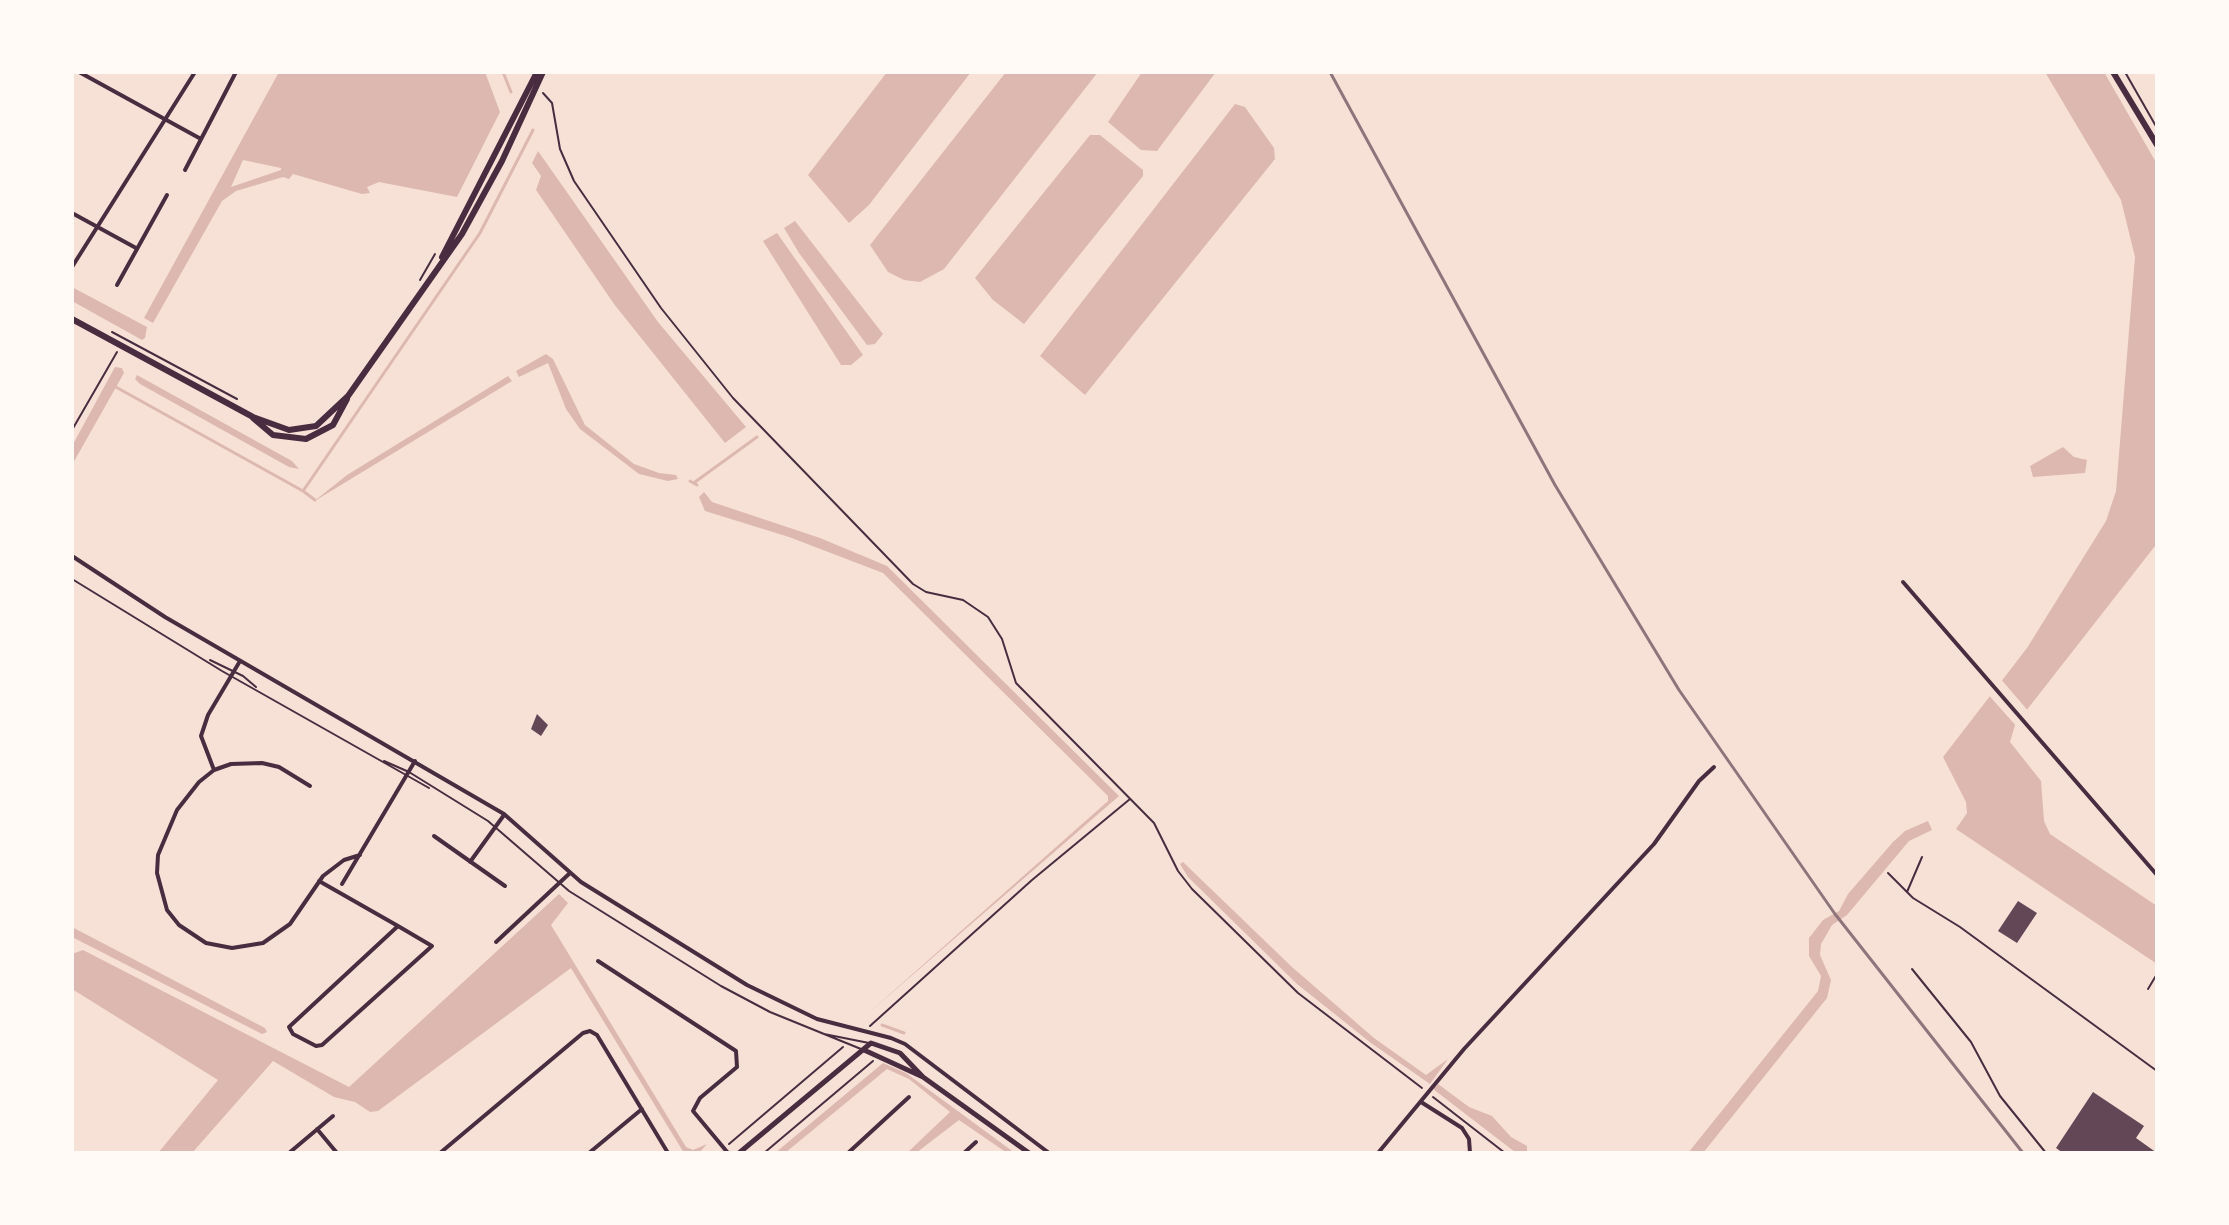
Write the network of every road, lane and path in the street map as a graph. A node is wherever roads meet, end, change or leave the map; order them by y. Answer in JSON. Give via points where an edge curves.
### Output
{"nodes":[{"id":1,"x":79,"y":72,"type":"edge"},
{"id":2,"x":195,"y":72,"type":"edge"},
{"id":3,"x":236,"y":72,"type":"edge"},
{"id":4,"x":540,"y":72,"type":"edge"},
{"id":5,"x":2113,"y":72,"type":"edge"},
{"id":6,"x":2125,"y":72,"type":"edge"},
{"id":7,"x":546,"y":82,"type":"dead end"},
{"id":8,"x":165,"y":120,"type":"junction"},
{"id":9,"x":2157,"y":128,"type":"edge"},
{"id":10,"x":201,"y":139,"type":"junction"},
{"id":11,"x":2157,"y":145,"type":"edge"},
{"id":12,"x":185,"y":170,"type":"dead end"},
{"id":13,"x":167,"y":195,"type":"dead end"},
{"id":14,"x":72,"y":213,"type":"edge"},
{"id":15,"x":97,"y":227,"type":"junction"},
{"id":16,"x":439,"y":247,"type":"dead end"},
{"id":17,"x":136,"y":248,"type":"junction"},
{"id":18,"x":72,"y":267,"type":"edge"},
{"id":19,"x":117,"y":285,"type":"dead end"},
{"id":20,"x":416,"y":287,"type":"dead end"},
{"id":21,"x":72,"y":319,"type":"edge"},
{"id":22,"x":119,"y":348,"type":"junction"},
{"id":23,"x":127,"y":357,"type":"dead end"},
{"id":24,"x":240,"y":401,"type":"dead end"},
{"id":25,"x":72,"y":430,"type":"edge"},
{"id":26,"x":72,"y":556,"type":"edge"},
{"id":27,"x":72,"y":579,"type":"edge"},
{"id":28,"x":1903,"y":582,"type":"dead end"},
{"id":29,"x":240,"y":661,"type":"junction"},
{"id":30,"x":232,"y":674,"type":"junction"},
{"id":31,"x":415,"y":761,"type":"junction"},
{"id":32,"x":1714,"y":767,"type":"dead end"},
{"id":33,"x":214,"y":770,"type":"junction"},
{"id":34,"x":408,"y":775,"type":"junction"},
{"id":35,"x":310,"y":786,"type":"dead end"},
{"id":36,"x":1131,"y":798,"type":"junction"},
{"id":37,"x":504,"y":814,"type":"junction"},
{"id":38,"x":495,"y":827,"type":"junction"},
{"id":39,"x":434,"y":836,"type":"dead end"},
{"id":40,"x":360,"y":855,"type":"junction"},
{"id":41,"x":1922,"y":857,"type":"dead end"},
{"id":42,"x":470,"y":862,"type":"junction"},
{"id":43,"x":570,"y":873,"type":"junction"},
{"id":44,"x":1888,"y":873,"type":"dead end"},
{"id":45,"x":2157,"y":875,"type":"edge"},
{"id":46,"x":319,"y":881,"type":"junction"},
{"id":47,"x":342,"y":884,"type":"dead end"},
{"id":48,"x":560,"y":885,"type":"junction"},
{"id":49,"x":505,"y":886,"type":"dead end"},
{"id":50,"x":1907,"y":893,"type":"junction"},
{"id":51,"x":398,"y":926,"type":"junction"},
{"id":52,"x":496,"y":942,"type":"dead end"},
{"id":53,"x":598,"y":961,"type":"dead end"},
{"id":54,"x":1912,"y":969,"type":"dead end"},
{"id":55,"x":2157,"y":974,"type":"edge"},
{"id":56,"x":2148,"y":989,"type":"dead end"},
{"id":57,"x":863,"y":1032,"type":"junction"},
{"id":58,"x":819,"y":1033,"type":"junction"},
{"id":59,"x":852,"y":1040,"type":"junction"},
{"id":60,"x":871,"y":1043,"type":"junction"},
{"id":61,"x":846,"y":1045,"type":"junction"},
{"id":62,"x":863,"y":1050,"type":"junction"},
{"id":63,"x":880,"y":1056,"type":"junction"},
{"id":64,"x":2157,"y":1071,"type":"edge"},
{"id":65,"x":923,"y":1077,"type":"junction"},
{"id":66,"x":1430,"y":1090,"type":"junction"},
{"id":67,"x":967,"y":1093,"type":"junction"},
{"id":68,"x":909,"y":1097,"type":"dead end"},
{"id":69,"x":1421,"y":1102,"type":"junction"},
{"id":70,"x":959,"y":1103,"type":"junction"},
{"id":71,"x":642,"y":1109,"type":"junction"},
{"id":72,"x":333,"y":1116,"type":"dead end"},
{"id":73,"x":317,"y":1129,"type":"junction"},
{"id":74,"x":976,"y":1142,"type":"dead end"},
{"id":75,"x":724,"y":1148,"type":"junction"},
{"id":76,"x":289,"y":1153,"type":"edge"},
{"id":77,"x":337,"y":1153,"type":"edge"},
{"id":78,"x":440,"y":1153,"type":"edge"},
{"id":79,"x":589,"y":1153,"type":"edge"},
{"id":80,"x":668,"y":1153,"type":"edge"},
{"id":81,"x":728,"y":1153,"type":"edge"},
{"id":82,"x":739,"y":1153,"type":"edge"},
{"id":83,"x":764,"y":1153,"type":"edge"},
{"id":84,"x":848,"y":1153,"type":"edge"},
{"id":85,"x":964,"y":1153,"type":"edge"},
{"id":86,"x":1029,"y":1153,"type":"edge"},
{"id":87,"x":1049,"y":1153,"type":"edge"},
{"id":88,"x":1378,"y":1153,"type":"edge"},
{"id":89,"x":1470,"y":1153,"type":"edge"},
{"id":90,"x":2046,"y":1153,"type":"edge"}],
"edges":[{"from":1,"to":8,"type":"street"},
{"from":2,"to":8,"type":"street"},
{"from":3,"to":10,"type":"street"},
{"from":4,"to":22,"type":"main road","via":[[436,269],[327,419],[303,430],[282,429]]},
{"from":5,"to":11,"type":"main road"},
{"from":6,"to":9,"type":"path"},
{"from":7,"to":36,"type":"path","via":[[542,92],[552,103],[560,149],[574,181],[652,297],[724,387],[913,584],[963,600],[988,617],[1002,639],[1016,683]]},
{"from":8,"to":10,"type":"street"},
{"from":8,"to":15,"type":"street"},
{"from":10,"to":12,"type":"street"},
{"from":13,"to":17,"type":"street"},
{"from":14,"to":15,"type":"street"},
{"from":15,"to":17,"type":"street"},
{"from":15,"to":18,"type":"street"},
{"from":16,"to":20,"type":"path"},
{"from":17,"to":19,"type":"street"},
{"from":21,"to":22,"type":"main road"},
{"from":22,"to":23,"type":"path"},
{"from":22,"to":24,"type":"path","via":[[126,337]]},
{"from":22,"to":25,"type":"path"},
{"from":26,"to":29,"type":"street"},
{"from":27,"to":30,"type":"lane"},
{"from":28,"to":45,"type":"street"},
{"from":29,"to":30,"type":"street"},
{"from":29,"to":31,"type":"street"},
{"from":30,"to":33,"type":"street","via":[[201,736]]},
{"from":30,"to":34,"type":"lane"},
{"from":31,"to":34,"type":"street"},
{"from":31,"to":37,"type":"street"},
{"from":32,"to":66,"type":"street","via":[[1654,844]]},
{"from":33,"to":35,"type":"street","via":[[262,763]]},
{"from":33,"to":46,"type":"street","via":[[188,794],[158,855],[160,895],[179,925],[220,947],[263,943],[290,924]]},
{"from":34,"to":38,"type":"lane"},
{"from":34,"to":40,"type":"street"},
{"from":36,"to":57,"type":"path"},
{"from":36,"to":66,"type":"path","via":[[1160,831],[1184,880],[1212,911],[1298,993]]},
{"from":37,"to":38,"type":"street"},
{"from":37,"to":43,"type":"street"},
{"from":38,"to":42,"type":"street"},
{"from":38,"to":48,"type":"lane"},
{"from":39,"to":42,"type":"street"},
{"from":40,"to":46,"type":"street","via":[[344,860]]},
{"from":40,"to":47,"type":"street"},
{"from":41,"to":50,"type":"lane"},
{"from":42,"to":49,"type":"street"},
{"from":43,"to":48,"type":"street"},
{"from":43,"to":57,"type":"street","via":[[747,985],[817,1019]]},
{"from":44,"to":50,"type":"lane"},
{"from":46,"to":51,"type":"street"},
{"from":48,"to":52,"type":"street"},
{"from":48,"to":58,"type":"lane","via":[[721,986]]},
{"from":50,"to":64,"type":"lane"},
{"from":51,"to":51,"type":"street","via":[[432,946],[322,1045],[293,1034],[289,1027]]},
{"from":53,"to":75,"type":"street","via":[[736,1051],[737,1067],[700,1098],[693,1111]]},
{"from":54,"to":90,"type":"lane","via":[[1971,1042],[2000,1096]]},
{"from":55,"to":56,"type":"path"},
{"from":57,"to":67,"type":"street","via":[[905,1044]]},
{"from":58,"to":59,"type":"lane"},
{"from":58,"to":61,"type":"lane"},
{"from":59,"to":60,"type":"lane"},
{"from":59,"to":61,"type":"path"},
{"from":60,"to":62,"type":"street"},
{"from":60,"to":65,"type":"street","via":[[900,1053]]},
{"from":61,"to":62,"type":"lane"},
{"from":61,"to":75,"type":"path"},
{"from":62,"to":63,"type":"street"},
{"from":62,"to":82,"type":"street"},
{"from":63,"to":65,"type":"street"},
{"from":63,"to":83,"type":"path"},
{"from":65,"to":70,"type":"street"},
{"from":66,"to":69,"type":"street"},
{"from":67,"to":70,"type":"street"},
{"from":67,"to":87,"type":"street"},
{"from":68,"to":84,"type":"street"},
{"from":69,"to":88,"type":"street"},
{"from":69,"to":89,"type":"street","via":[[1462,1128]]},
{"from":70,"to":86,"type":"street"},
{"from":71,"to":78,"type":"street","via":[[590,1031]]},
{"from":71,"to":79,"type":"street"},
{"from":71,"to":80,"type":"street"},
{"from":72,"to":73,"type":"street"},
{"from":73,"to":76,"type":"street"},
{"from":73,"to":77,"type":"street"},
{"from":74,"to":85,"type":"street"},
{"from":75,"to":81,"type":"street"}]}
